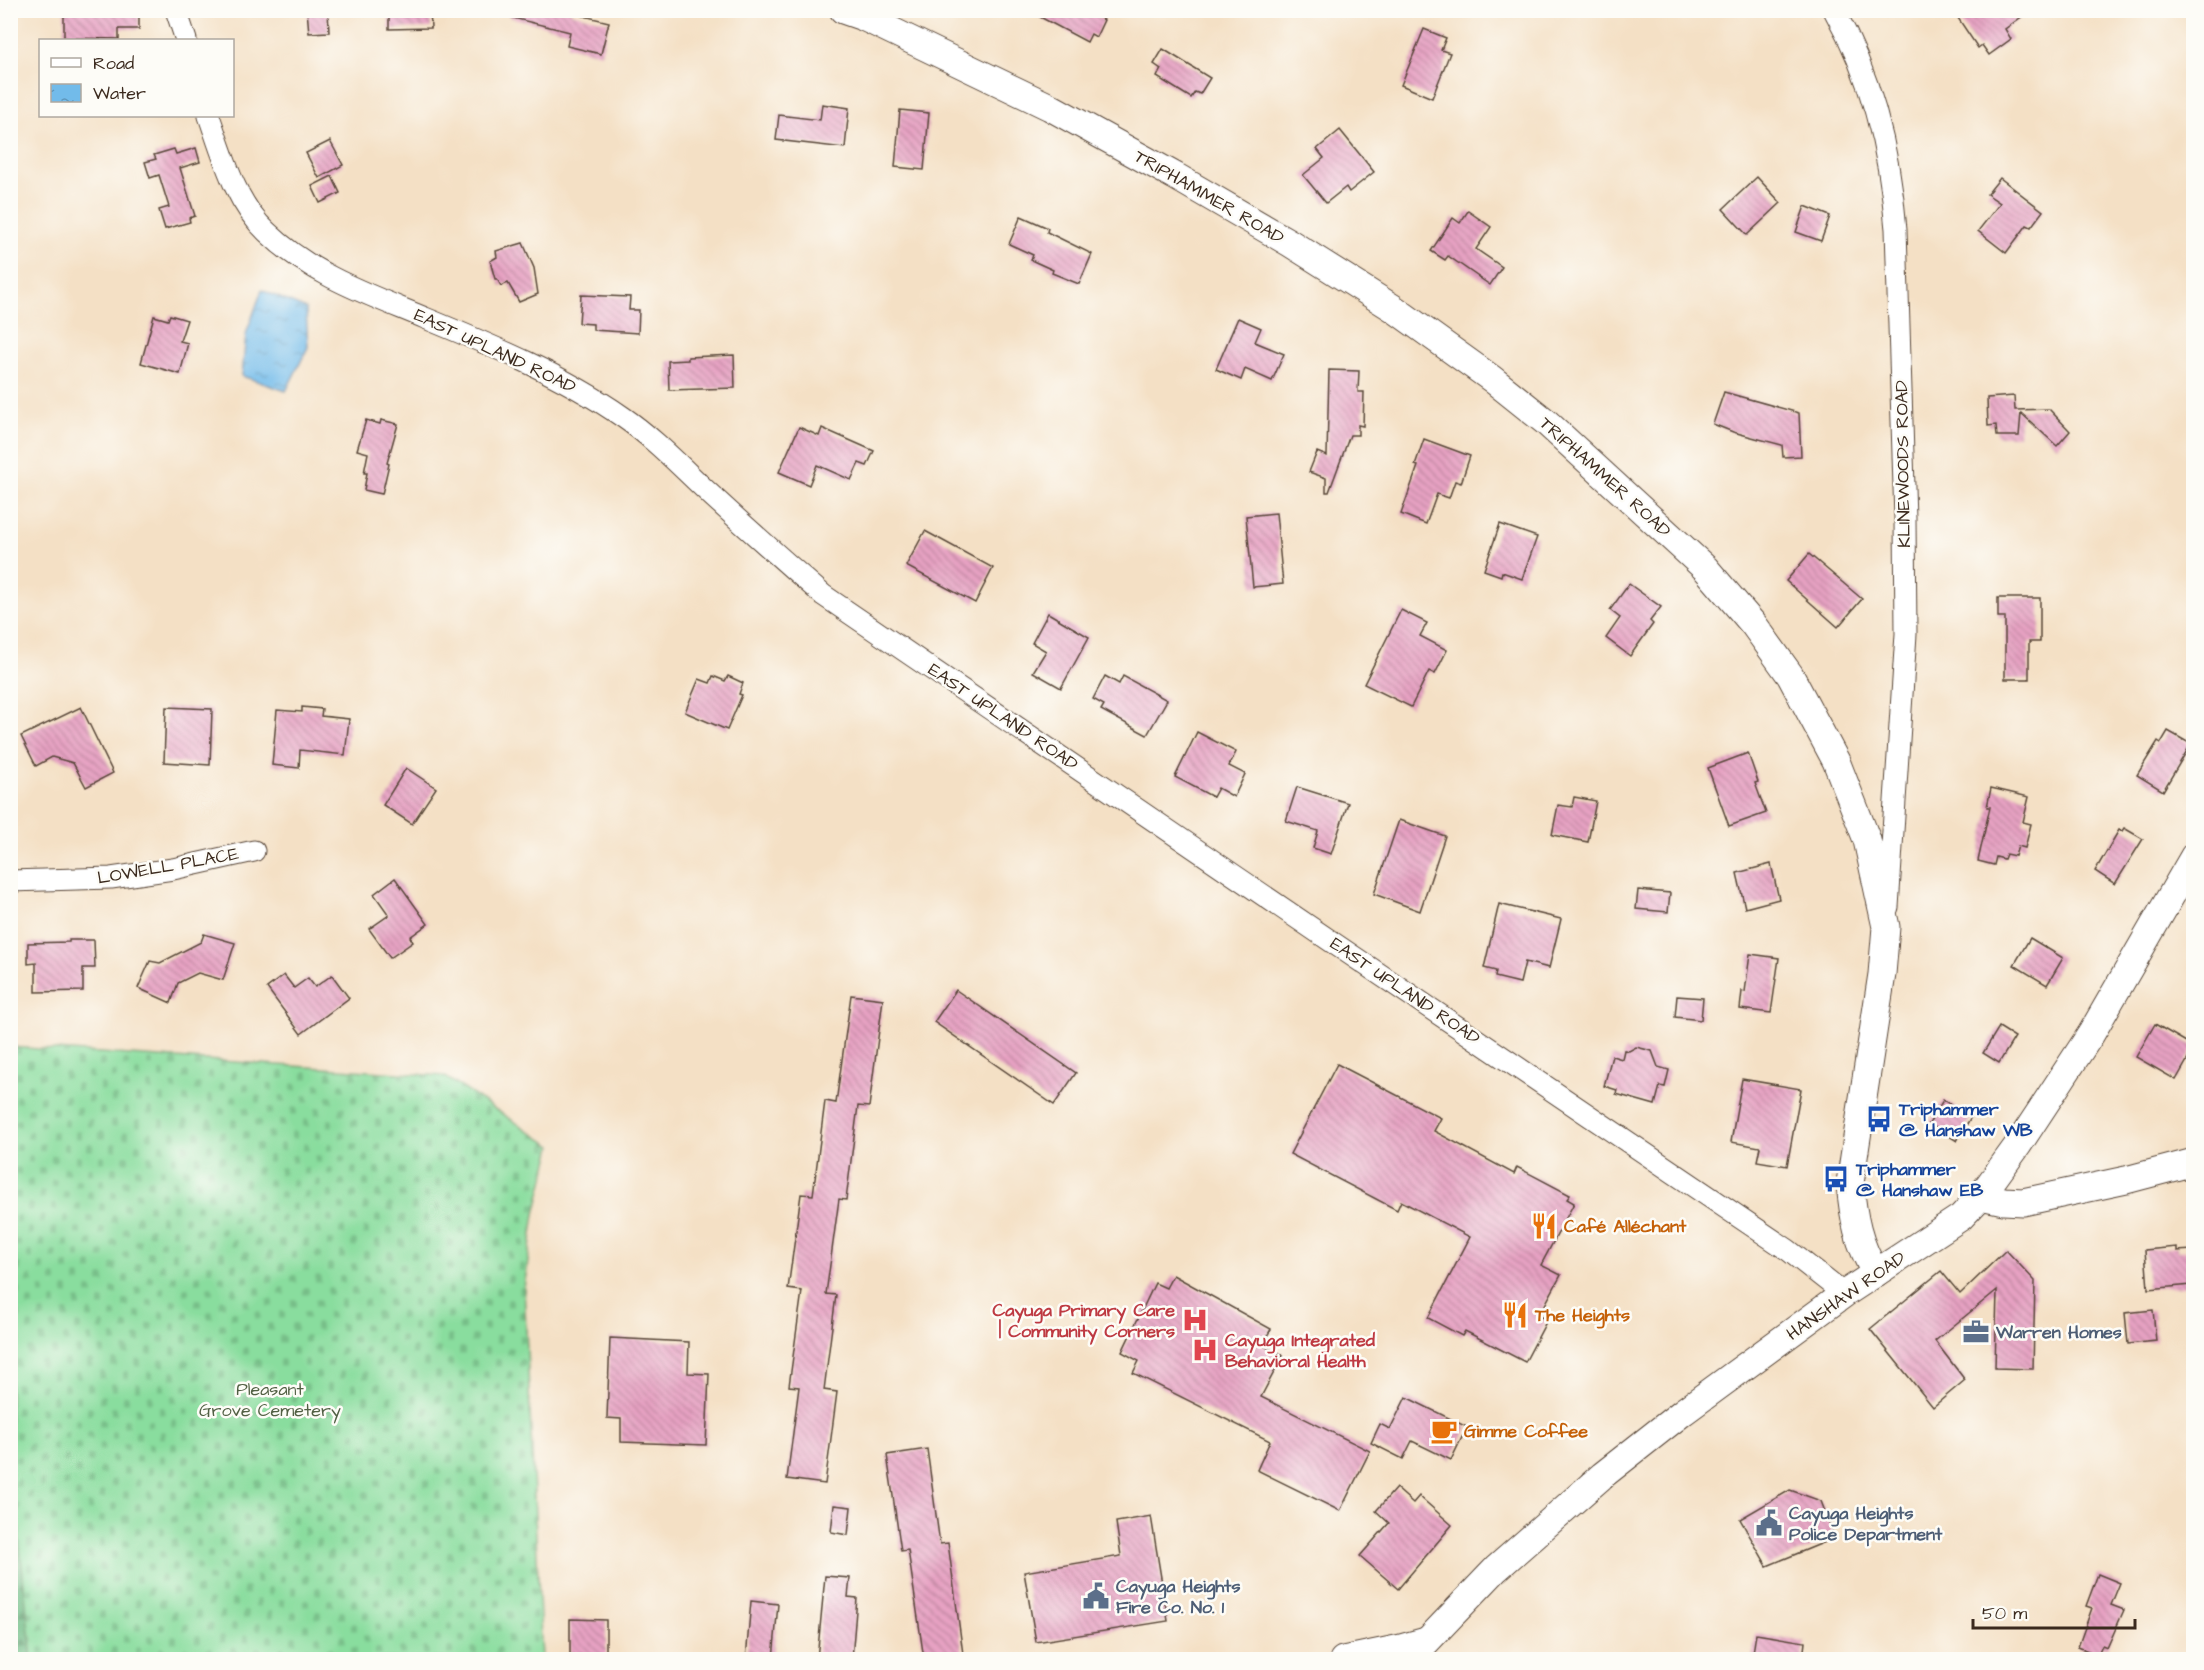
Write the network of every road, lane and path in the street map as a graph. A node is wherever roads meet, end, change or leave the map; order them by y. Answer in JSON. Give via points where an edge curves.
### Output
{"nodes":[{"id":1,"x":176,"y":10,"type":"edge"},
{"id":2,"x":843,"y":10,"type":"edge"},
{"id":3,"x":1834,"y":10,"type":"edge"},
{"id":4,"x":186,"y":39,"type":"edge"},
{"id":5,"x":209,"y":117,"type":"edge"},
{"id":6,"x":254,"y":851,"type":"dead end"},
{"id":7,"x":2193,"y":856,"type":"edge"},
{"id":8,"x":10,"y":881,"type":"edge"},
{"id":9,"x":1886,"y":927,"type":"junction"},
{"id":10,"x":2193,"y":1162,"type":"edge"},
{"id":11,"x":1981,"y":1196,"type":"junction"},
{"id":12,"x":1876,"y":1273,"type":"junction"},
{"id":13,"x":1844,"y":1294,"type":"junction"},
{"id":14,"x":1418,"y":1650,"type":"edge"},
{"id":15,"x":1343,"y":1659,"type":"edge"}],
"edges":[{"from":1,"to":4,"type":"street"},
{"from":2,"to":9,"type":"street","name":"TRIPHAMMER ROAD","via":[[1050,107],[1290,243],[1431,334],[1546,422],[1706,569],[1790,675],[1849,792],[1867,840]]},
{"from":3,"to":9,"type":"street","name":"KLINEWOODS ROAD","via":[[1865,75],[1881,128],[1896,229],[1906,634]]},
{"from":5,"to":13,"type":"street","name":"EAST UPLAND ROAD","via":[[224,162],[254,216],[266,231],[308,265],[345,285],[555,376],[624,418],[823,595],[1788,1250]]},
{"from":6,"to":8,"type":"street","name":"LOWELL PLACE","via":[[111,878]]},
{"from":7,"to":11,"type":"street","name":"HANSHAW ROAD","via":[[2091,1034]]},
{"from":9,"to":12,"type":"street","name":"TRIPHAMMER ROAD","via":[[1850,1183],[1858,1235]]},
{"from":10,"to":11,"type":"street","via":[[2023,1202]]},
{"from":11,"to":12,"type":"street","name":"HANSHAW ROAD","via":[[1961,1217]]},
{"from":12,"to":13,"type":"street","name":"HANSHAW ROAD"},
{"from":13,"to":14,"type":"street","name":"HANSHAW ROAD","via":[[1603,1475],[1496,1569]]},
{"from":14,"to":15,"type":"street","via":[[1401,1648]]}]}
